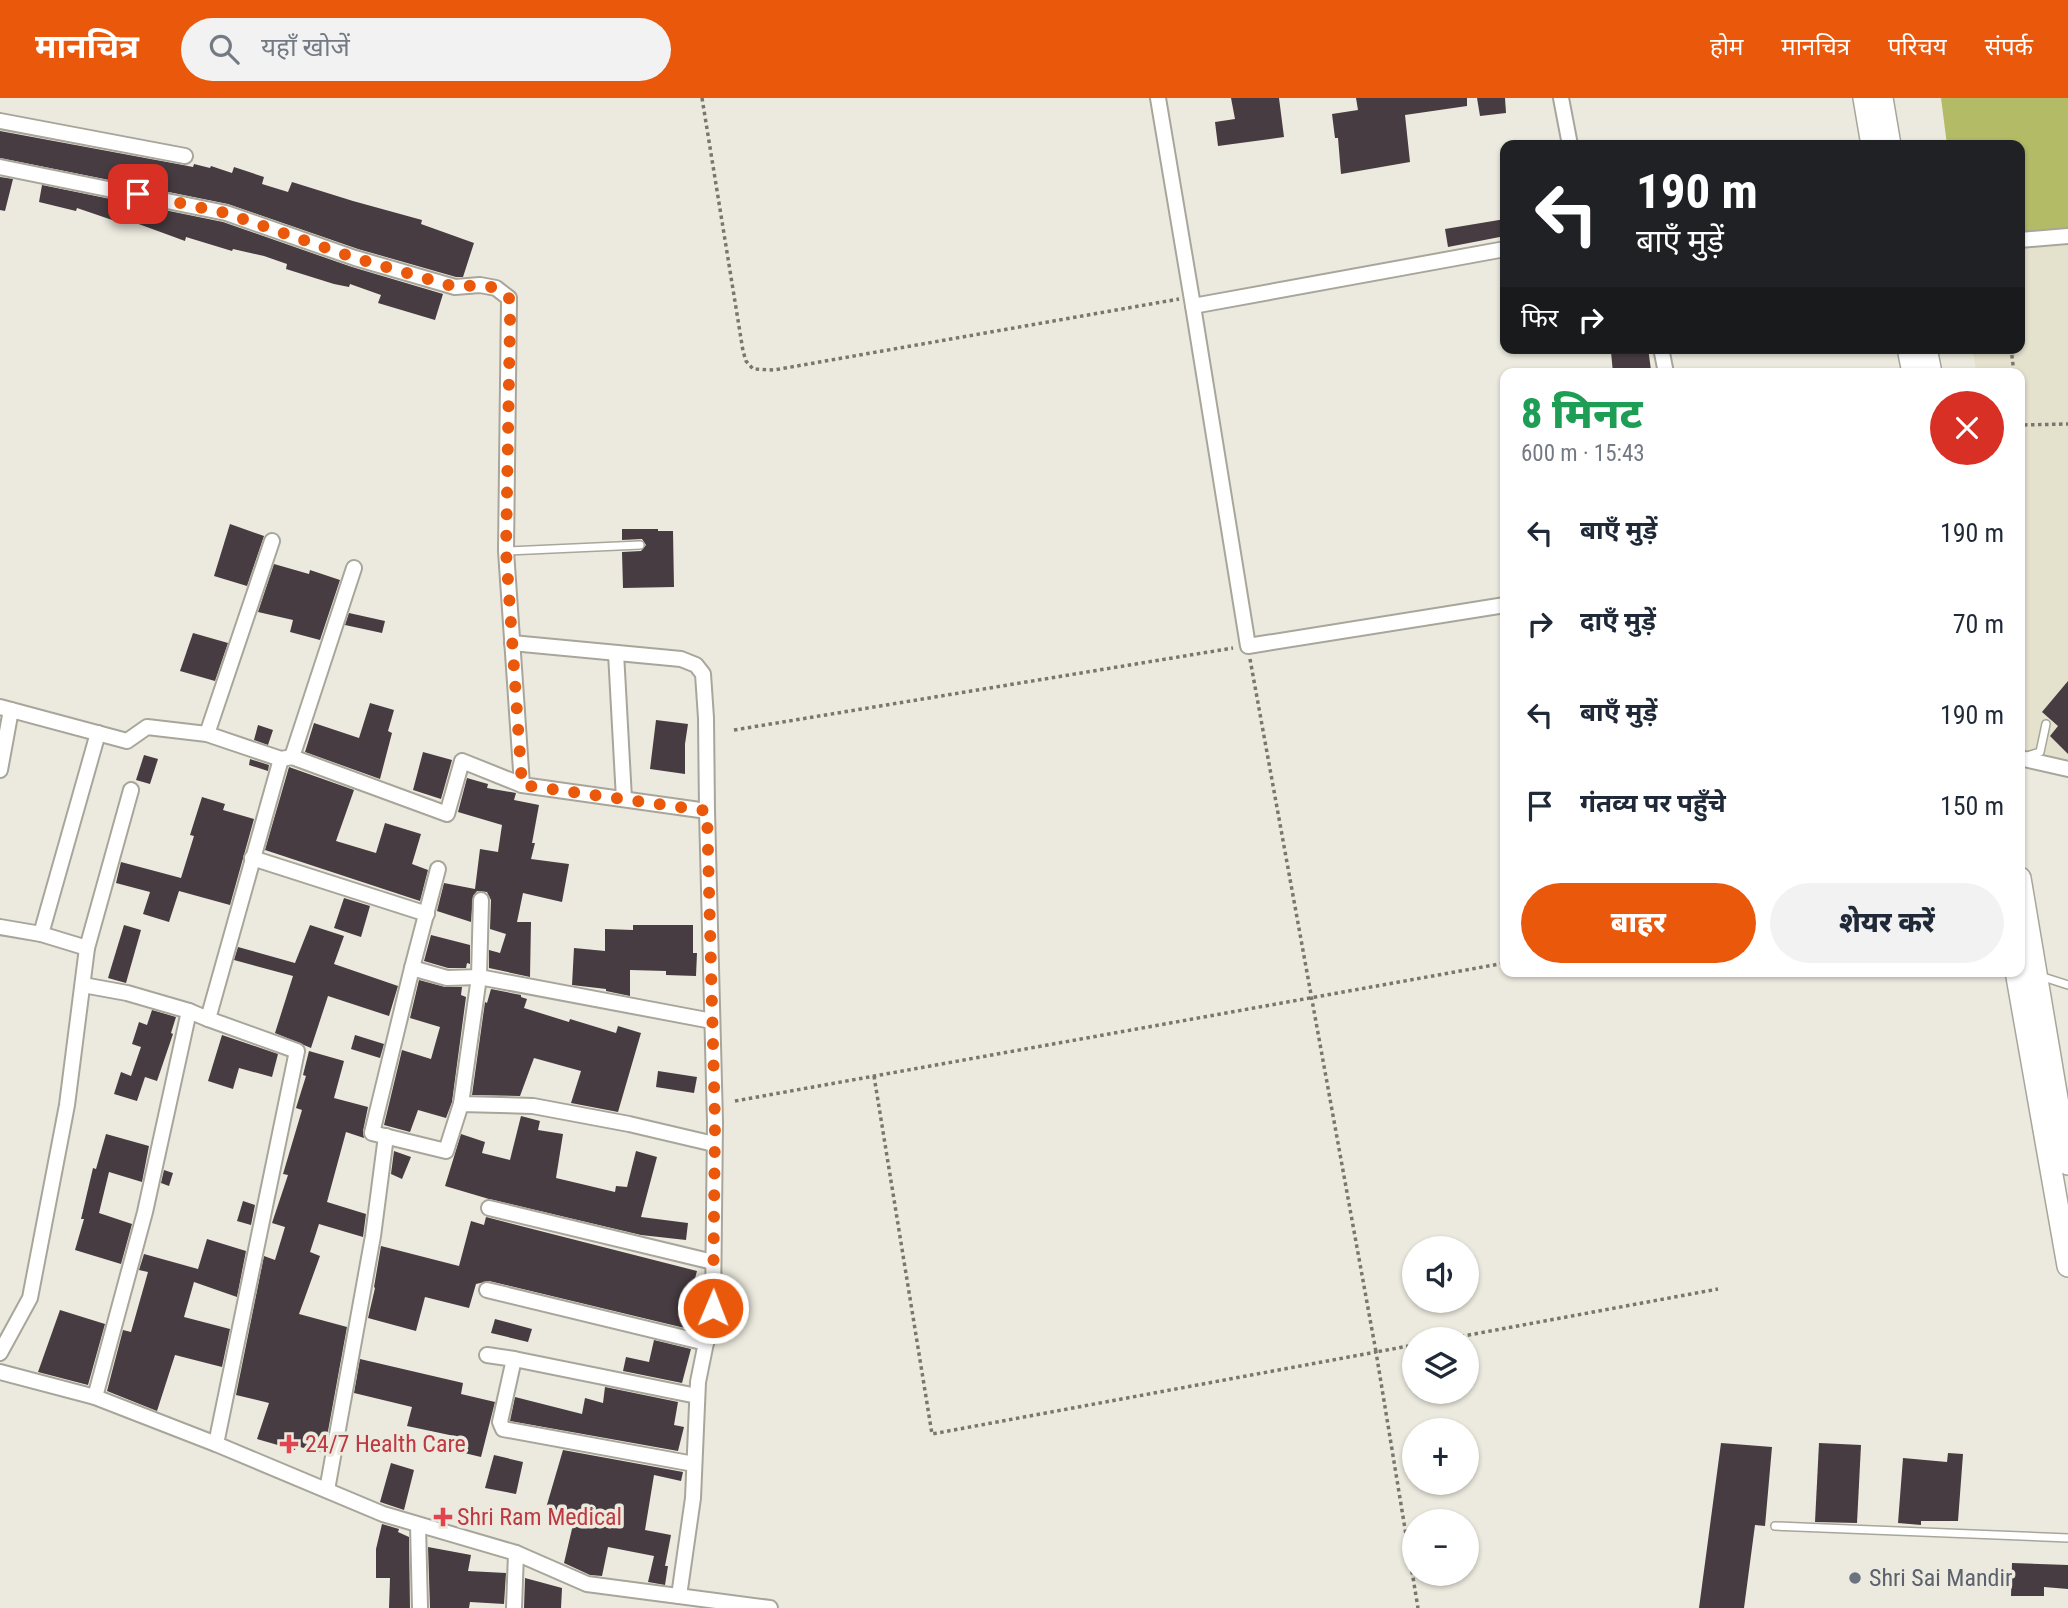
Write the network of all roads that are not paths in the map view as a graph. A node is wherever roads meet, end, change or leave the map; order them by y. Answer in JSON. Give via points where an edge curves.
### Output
{"nodes":[{"id":1,"x":1158,"y":98,"type":"edge"},
{"id":2,"x":1561,"y":98,"type":"edge"},
{"id":3,"x":1864,"y":98,"type":"edge"},
{"id":4,"x":1882,"y":98,"type":"edge"},
{"id":5,"x":0,"y":121,"type":"edge"},
{"id":6,"x":1569,"y":140,"type":"edge"},
{"id":7,"x":1871,"y":140,"type":"edge"},
{"id":8,"x":1889,"y":140,"type":"edge"},
{"id":9,"x":185,"y":156,"type":"dead end"},
{"id":10,"x":0,"y":167,"type":"edge"},
{"id":11,"x":2068,"y":236,"type":"edge"},
{"id":12,"x":2025,"y":240,"type":"edge"},
{"id":13,"x":1500,"y":250,"type":"edge"},
{"id":14,"x":1192,"y":302,"type":"junction"},
{"id":15,"x":272,"y":541,"type":"dead end"},
{"id":16,"x":640,"y":545,"type":"dead end"},
{"id":17,"x":506,"y":551,"type":"junction"},
{"id":18,"x":354,"y":568,"type":"dead end"},
{"id":19,"x":1500,"y":605,"type":"edge"},
{"id":20,"x":512,"y":643,"type":"junction"},
{"id":21,"x":616,"y":653,"type":"junction"},
{"id":22,"x":5,"y":708,"type":"edge"},
{"id":23,"x":2046,"y":724,"type":"dead end"},
{"id":24,"x":98,"y":733,"type":"junction"},
{"id":25,"x":207,"y":734,"type":"junction"},
{"id":26,"x":2025,"y":756,"type":"edge"},
{"id":27,"x":287,"y":758,"type":"junction"},
{"id":28,"x":2025,"y":759,"type":"edge"},
{"id":29,"x":2068,"y":769,"type":"edge"},
{"id":30,"x":0,"y":770,"type":"edge"},
{"id":31,"x":522,"y":785,"type":"junction"},
{"id":32,"x":131,"y":790,"type":"dead end"},
{"id":33,"x":624,"y":799,"type":"junction"},
{"id":34,"x":707,"y":811,"type":"junction"},
{"id":35,"x":253,"y":858,"type":"junction"},
{"id":36,"x":438,"y":869,"type":"dead end"},
{"id":37,"x":481,"y":900,"type":"dead end"},
{"id":38,"x":427,"y":914,"type":"junction"},
{"id":39,"x":0,"y":927,"type":"edge"},
{"id":40,"x":41,"y":934,"type":"junction"},
{"id":41,"x":87,"y":948,"type":"junction"},
{"id":42,"x":412,"y":968,"type":"junction"},
{"id":43,"x":2026,"y":973,"type":"edge"},
{"id":44,"x":479,"y":977,"type":"junction"},
{"id":45,"x":83,"y":985,"type":"junction"},
{"id":46,"x":2068,"y":985,"type":"edge"},
{"id":47,"x":189,"y":1011,"type":"junction"},
{"id":48,"x":208,"y":1018,"type":"junction"},
{"id":49,"x":712,"y":1021,"type":"junction"},
{"id":50,"x":2062,"y":1094,"type":"edge"},
{"id":51,"x":461,"y":1104,"type":"junction"},
{"id":52,"x":386,"y":1136,"type":"junction"},
{"id":53,"x":714,"y":1144,"type":"junction"},
{"id":54,"x":2068,"y":1164,"type":"edge"},
{"id":55,"x":489,"y":1208,"type":"dead end"},
{"id":56,"x":713,"y":1262,"type":"junction"},
{"id":57,"x":2068,"y":1266,"type":"edge"},
{"id":58,"x":487,"y":1290,"type":"dead end"},
{"id":59,"x":706,"y":1343,"type":"junction"},
{"id":60,"x":0,"y":1353,"type":"edge"},
{"id":61,"x":487,"y":1355,"type":"dead end"},
{"id":62,"x":514,"y":1359,"type":"junction"},
{"id":63,"x":0,"y":1371,"type":"edge"},
{"id":64,"x":697,"y":1396,"type":"junction"},
{"id":65,"x":94,"y":1397,"type":"junction"},
{"id":66,"x":216,"y":1444,"type":"junction"},
{"id":67,"x":694,"y":1464,"type":"junction"},
{"id":68,"x":327,"y":1490,"type":"junction"},
{"id":69,"x":418,"y":1525,"type":"junction"},
{"id":70,"x":1775,"y":1526,"type":"dead end"},
{"id":71,"x":2068,"y":1538,"type":"edge"},
{"id":72,"x":516,"y":1553,"type":"junction"},
{"id":73,"x":679,"y":1596,"type":"junction"},
{"id":74,"x":420,"y":1608,"type":"edge"},
{"id":75,"x":514,"y":1608,"type":"edge"},
{"id":76,"x":770,"y":1608,"type":"edge"}],
"edges":[{"from":1,"to":14,"type":"street"},
{"from":2,"to":6,"type":"street"},
{"from":3,"to":7,"type":"main road"},
{"from":4,"to":8,"type":"main road"},
{"from":5,"to":9,"type":"street"},
{"from":10,"to":17,"type":"street","via":[[226,213],[455,287],[496,288],[509,298],[510,320]]},
{"from":11,"to":12,"type":"street"},
{"from":13,"to":14,"type":"street"},
{"from":14,"to":19,"type":"street","via":[[1248,646]]},
{"from":15,"to":25,"type":"street"},
{"from":16,"to":17,"type":"lane"},
{"from":17,"to":20,"type":"street"},
{"from":18,"to":27,"type":"street"},
{"from":20,"to":21,"type":"street"},
{"from":20,"to":31,"type":"street"},
{"from":21,"to":33,"type":"street"},
{"from":21,"to":34,"type":"street","via":[[681,659],[703,674]]},
{"from":22,"to":24,"type":"street"},
{"from":22,"to":30,"type":"street"},
{"from":23,"to":26,"type":"lane","via":[[2040,752]]},
{"from":24,"to":25,"type":"street","via":[[127,741],[147,727]]},
{"from":24,"to":40,"type":"street"},
{"from":25,"to":27,"type":"street"},
{"from":27,"to":31,"type":"street","via":[[447,814],[462,761]]},
{"from":27,"to":35,"type":"street"},
{"from":28,"to":29,"type":"street"},
{"from":31,"to":33,"type":"street"},
{"from":32,"to":41,"type":"street"},
{"from":33,"to":34,"type":"street"},
{"from":34,"to":49,"type":"street"},
{"from":35,"to":38,"type":"street"},
{"from":35,"to":48,"type":"street"},
{"from":36,"to":38,"type":"street"},
{"from":37,"to":44,"type":"street"},
{"from":38,"to":42,"type":"street"},
{"from":39,"to":40,"type":"street"},
{"from":40,"to":41,"type":"street"},
{"from":41,"to":45,"type":"street"},
{"from":42,"to":44,"type":"street","via":[[447,978]]},
{"from":42,"to":52,"type":"street","via":[[372,1133]]},
{"from":43,"to":46,"type":"lane"},
{"from":43,"to":50,"type":"main road"},
{"from":43,"to":57,"type":"main road"},
{"from":44,"to":49,"type":"street"},
{"from":44,"to":51,"type":"street"},
{"from":45,"to":47,"type":"street"},
{"from":45,"to":60,"type":"street","via":[[67,1105],[30,1298]]},
{"from":47,"to":48,"type":"street"},
{"from":47,"to":65,"type":"street","via":[[145,1212]]},
{"from":48,"to":66,"type":"street","via":[[297,1051]]},
{"from":49,"to":53,"type":"street"},
{"from":50,"to":54,"type":"main road"},
{"from":51,"to":52,"type":"street","via":[[446,1151]]},
{"from":51,"to":53,"type":"street","via":[[533,1106]]},
{"from":52,"to":68,"type":"street","via":[[373,1236]]},
{"from":53,"to":56,"type":"street"},
{"from":55,"to":56,"type":"street"},
{"from":56,"to":59,"type":"street","via":[[713,1308]]},
{"from":58,"to":59,"type":"street"},
{"from":59,"to":64,"type":"street"},
{"from":61,"to":62,"type":"street"},
{"from":62,"to":64,"type":"street"},
{"from":62,"to":67,"type":"street","via":[[500,1422],[503,1429]]},
{"from":63,"to":65,"type":"street"},
{"from":64,"to":67,"type":"street"},
{"from":65,"to":66,"type":"street"},
{"from":66,"to":68,"type":"street"},
{"from":67,"to":73,"type":"street"},
{"from":68,"to":69,"type":"street"},
{"from":69,"to":72,"type":"street"},
{"from":69,"to":74,"type":"street"},
{"from":70,"to":71,"type":"lane"},
{"from":72,"to":73,"type":"street","via":[[587,1584]]},
{"from":72,"to":75,"type":"street"},
{"from":73,"to":76,"type":"street"}]}
